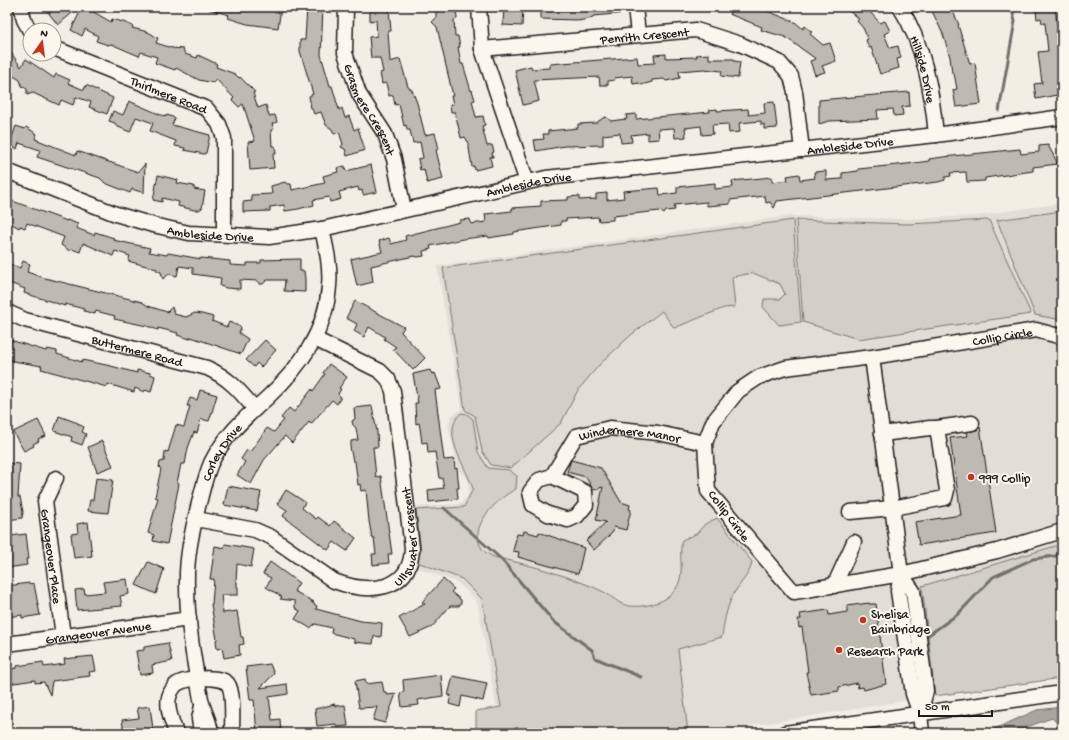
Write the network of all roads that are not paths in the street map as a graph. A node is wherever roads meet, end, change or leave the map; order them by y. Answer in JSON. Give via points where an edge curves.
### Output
{"nodes":[{"id":1,"x":21,"y":7,"type":"edge"},
{"id":2,"x":346,"y":7,"type":"edge"},
{"id":3,"x":479,"y":7,"type":"edge"},
{"id":4,"x":635,"y":7,"type":"edge"},
{"id":5,"x":900,"y":7,"type":"edge"},
{"id":6,"x":25,"y":22,"type":"edge"},
{"id":7,"x":638,"y":34,"type":"junction"},
{"id":8,"x":482,"y":49,"type":"junction"},
{"id":9,"x":62,"y":51,"type":"edge"},
{"id":10,"x":1062,"y":117,"type":"edge"},
{"id":11,"x":936,"y":135,"type":"junction"},
{"id":12,"x":802,"y":150,"type":"junction"},
{"id":13,"x":7,"y":171,"type":"edge"},
{"id":14,"x":528,"y":182,"type":"junction"},
{"id":15,"x":404,"y":210,"type":"junction"},
{"id":16,"x":322,"y":229,"type":"junction"},
{"id":17,"x":224,"y":234,"type":"junction"},
{"id":18,"x":7,"y":312,"type":"edge"},
{"id":19,"x":1062,"y":336,"type":"edge"},
{"id":20,"x":314,"y":339,"type":"junction"},
{"id":21,"x":872,"y":357,"type":"junction"},
{"id":22,"x":255,"y":409,"type":"junction"},
{"id":23,"x":972,"y":423,"type":"dead end"},
{"id":24,"x":937,"y":428,"type":"junction"},
{"id":25,"x":882,"y":434,"type":"junction"},
{"id":26,"x":705,"y":443,"type":"junction"},
{"id":27,"x":552,"y":476,"type":"dead end"},
{"id":28,"x":56,"y":478,"type":"dead end"},
{"id":29,"x":892,"y":508,"type":"junction"},
{"id":30,"x":850,"y":512,"type":"dead end"},
{"id":31,"x":196,"y":519,"type":"junction"},
{"id":32,"x":1062,"y":531,"type":"edge"},
{"id":33,"x":854,"y":542,"type":"dead end"},
{"id":34,"x":901,"y":574,"type":"junction"},
{"id":35,"x":834,"y":586,"type":"junction"},
{"id":36,"x":189,"y":619,"type":"junction"},
{"id":37,"x":63,"y":636,"type":"junction"},
{"id":38,"x":7,"y":644,"type":"edge"},
{"id":39,"x":198,"y":680,"type":"junction"},
{"id":40,"x":1062,"y":694,"type":"edge"},
{"id":41,"x":202,"y":706,"type":"junction"},
{"id":42,"x":920,"y":714,"type":"junction"},
{"id":43,"x":176,"y":733,"type":"edge"},
{"id":44,"x":201,"y":733,"type":"edge"},
{"id":45,"x":212,"y":733,"type":"edge"},
{"id":46,"x":232,"y":733,"type":"edge"},
{"id":47,"x":785,"y":733,"type":"edge"},
{"id":48,"x":922,"y":733,"type":"edge"}],
"edges":[{"from":1,"to":6,"type":"street"},
{"from":2,"to":15,"type":"street","name":"Grasmere Crescent","via":[[345,53],[359,94],[385,134],[394,159]]},
{"from":3,"to":8,"type":"street"},
{"from":4,"to":7,"type":"street"},
{"from":5,"to":11,"type":"street","name":"Hillside Drive","via":[[914,36],[930,83]]},
{"from":7,"to":8,"type":"street","name":"Penrith Crescent"},
{"from":7,"to":12,"type":"street","name":"Penrith Crescent","via":[[696,30],[740,44],[779,62],[791,76]]},
{"from":8,"to":14,"type":"street"},
{"from":9,"to":17,"type":"street","name":"Thirlmere Road","via":[[207,109],[219,124],[224,138]]},
{"from":10,"to":11,"type":"street","name":"Ambleside Drive"},
{"from":11,"to":12,"type":"street","name":"Ambleside Drive"},
{"from":12,"to":14,"type":"street","name":"Ambleside Drive"},
{"from":13,"to":17,"type":"street","name":"Ambleside Drive","via":[[116,214],[152,225],[189,233]]},
{"from":14,"to":15,"type":"street","name":"Ambleside Drive"},
{"from":15,"to":16,"type":"street","name":"Ambleside Drive"},
{"from":16,"to":17,"type":"street","name":"Ambleside Drive","via":[[269,237]]},
{"from":16,"to":20,"type":"street","name":"Corley Drive","via":[[330,286],[324,317]]},
{"from":18,"to":22,"type":"street","name":"Buttermere Road","via":[[25,320],[207,368],[222,374]]},
{"from":19,"to":21,"type":"street","name":"Collip Circle","via":[[1036,330]]},
{"from":20,"to":22,"type":"street","name":"Corley Drive","via":[[302,360]]},
{"from":20,"to":31,"type":"street","name":"Ullswater Crescent","via":[[380,372],[388,379],[393,390],[412,548],[411,558],[400,578],[392,584],[370,589],[342,584],[271,537],[255,530]]},
{"from":21,"to":25,"type":"street"},
{"from":21,"to":26,"type":"street","name":"Collip Circle","via":[[785,368],[760,377],[738,391],[713,422]]},
{"from":22,"to":31,"type":"street","name":"Corley Drive","via":[[223,443],[211,464]]},
{"from":23,"to":24,"type":"street"},
{"from":24,"to":25,"type":"street"},
{"from":24,"to":29,"type":"street","via":[[947,490],[945,498]]},
{"from":25,"to":29,"type":"street"},
{"from":26,"to":27,"type":"street","name":"Windermere Manor","via":[[658,433],[610,428],[576,436]]},
{"from":26,"to":35,"type":"street","name":"Collip Circle","via":[[708,491],[794,592]]},
{"from":28,"to":37,"type":"street","name":"Grangeover Place","via":[[45,502]]},
{"from":29,"to":30,"type":"street"},
{"from":29,"to":34,"type":"street"},
{"from":31,"to":36,"type":"street","name":"Corley Drive","via":[[188,557]]},
{"from":32,"to":34,"type":"street","name":"Collip Circle","via":[[997,551]]},
{"from":33,"to":35,"type":"street"},
{"from":34,"to":35,"type":"street","name":"Collip Circle"},
{"from":34,"to":42,"type":"street","via":[[898,591],[913,694]]},
{"from":34,"to":42,"type":"street","via":[[913,591],[926,691]]},
{"from":36,"to":37,"type":"street","name":"Grangeover Avenue"},
{"from":36,"to":39,"type":"street","name":"Corley Drive"},
{"from":37,"to":38,"type":"street","name":"Grangeover Avenue"},
{"from":39,"to":41,"type":"street","name":"Corley Drive"},
{"from":39,"to":43,"type":"street","via":[[177,684],[170,693],[168,706]]},
{"from":39,"to":46,"type":"street","via":[[215,678],[228,684]]},
{"from":40,"to":42,"type":"street"},
{"from":41,"to":44,"type":"street","name":"Corley Drive","via":[[199,719]]},
{"from":41,"to":45,"type":"street","name":"Corley Drive","via":[[210,720]]},
{"from":42,"to":47,"type":"street"},
{"from":42,"to":48,"type":"street"}]}
